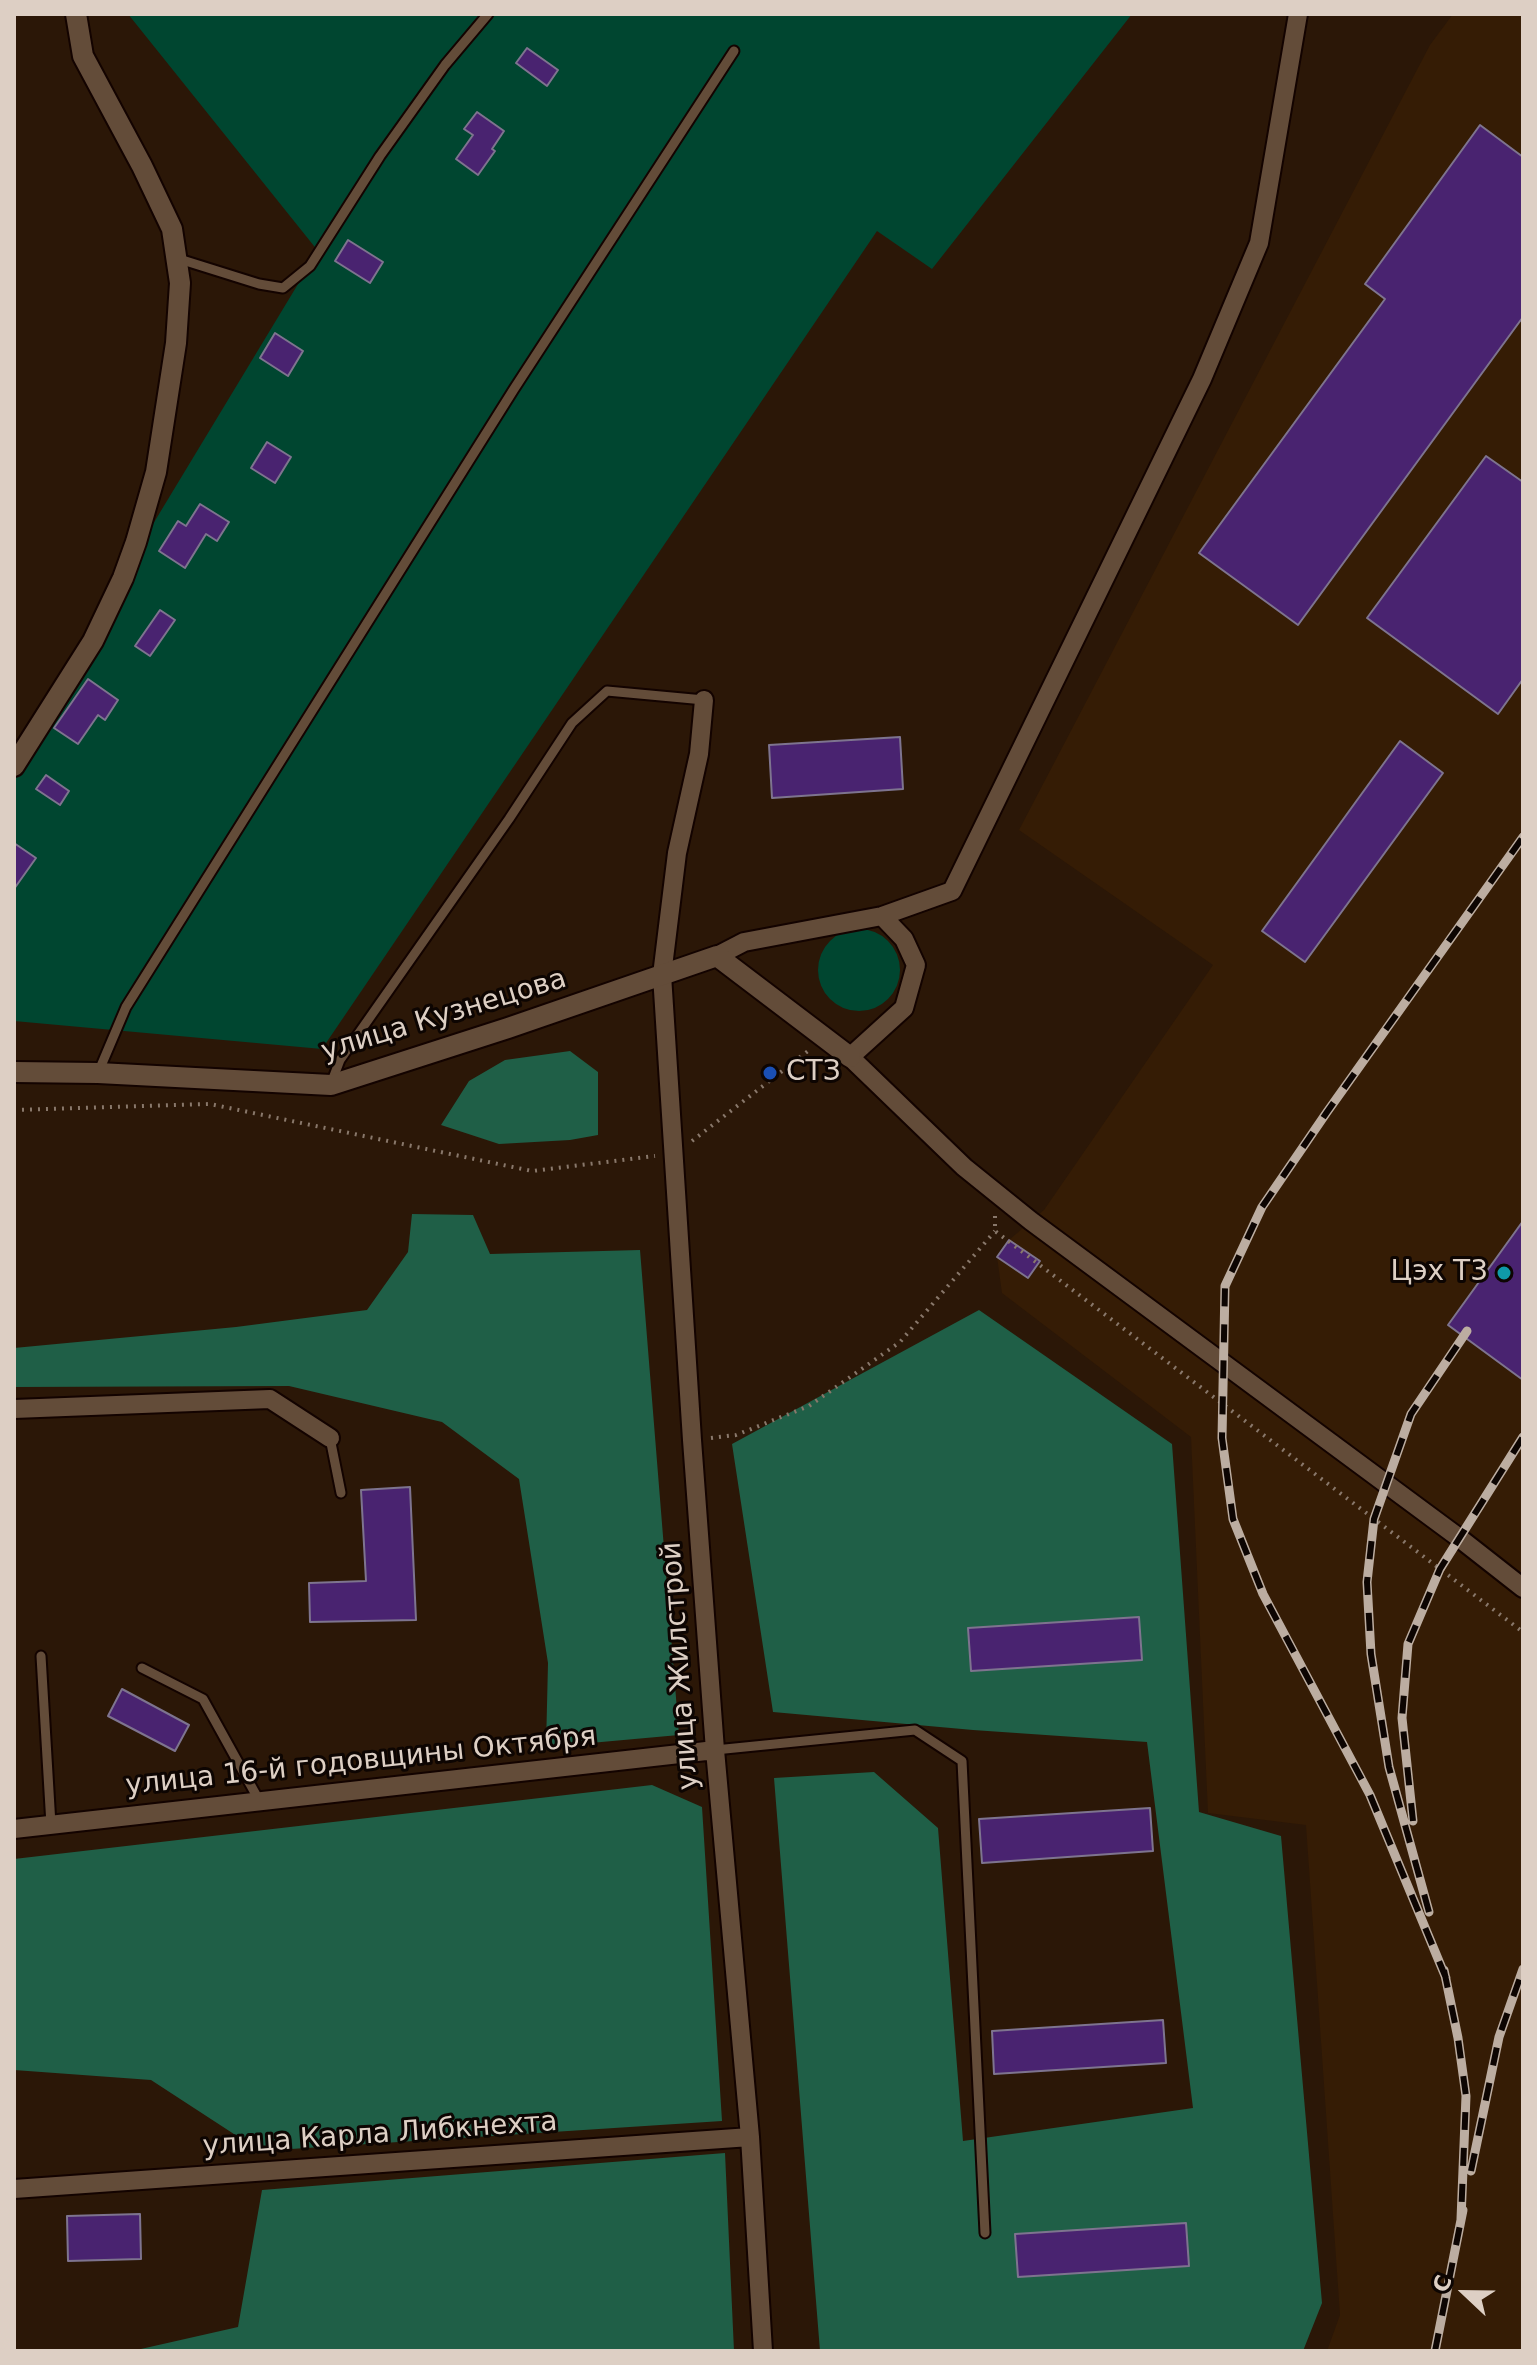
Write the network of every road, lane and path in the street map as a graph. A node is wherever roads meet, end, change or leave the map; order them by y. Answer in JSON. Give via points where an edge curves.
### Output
{"nodes":[{"id":1,"x":76,"y":14,"type":"edge"},
{"id":2,"x":488,"y":14,"type":"edge"},
{"id":3,"x":1298,"y":14,"type":"edge"},
{"id":4,"x":734,"y":51,"type":"dead end"},
{"id":5,"x":176,"y":258,"type":"junction"},
{"id":6,"x":704,"y":700,"type":"joint"},
{"id":7,"x":14,"y":766,"type":"edge"},
{"id":8,"x":882,"y":916,"type":"junction"},
{"id":9,"x":717,"y":956,"type":"junction"},
{"id":10,"x":662,"y":975,"type":"junction"},
{"id":11,"x":810,"y":1050,"type":"dead end"},
{"id":12,"x":850,"y":1057,"type":"junction"},
{"id":13,"x":14,"y":1072,"type":"edge"},
{"id":14,"x":98,"y":1073,"type":"junction"},
{"id":15,"x":331,"y":1085,"type":"junction"},
{"id":16,"x":14,"y":1110,"type":"edge"},
{"id":17,"x":674,"y":1154,"type":"junction"},
{"id":18,"x":994,"y":1210,"type":"dead end"},
{"id":19,"x":995,"y":1231,"type":"junction"},
{"id":20,"x":14,"y":1409,"type":"edge"},
{"id":21,"x":692,"y":1440,"type":"junction"},
{"id":22,"x":341,"y":1493,"type":"dead end"},
{"id":23,"x":1523,"y":1588,"type":"edge"},
{"id":24,"x":1523,"y":1632,"type":"edge"},
{"id":25,"x":41,"y":1656,"type":"dead end"},
{"id":26,"x":142,"y":1668,"type":"dead end"},
{"id":27,"x":715,"y":1750,"type":"junction"},
{"id":28,"x":260,"y":1802,"type":"junction"},
{"id":29,"x":51,"y":1825,"type":"junction"},
{"id":30,"x":14,"y":1829,"type":"edge"},
{"id":31,"x":750,"y":2137,"type":"junction"},
{"id":32,"x":14,"y":2189,"type":"edge"},
{"id":33,"x":985,"y":2233,"type":"dead end"},
{"id":34,"x":763,"y":2351,"type":"edge"}],
"edges":[{"from":1,"to":5,"type":"street","via":[[83,56],[172,229]]},
{"from":2,"to":5,"type":"lane","via":[[380,156],[310,266],[283,288]]},
{"from":3,"to":8,"type":"street","via":[[1259,243],[1202,379],[952,891]]},
{"from":4,"to":14,"type":"lane","via":[[134,993]]},
{"from":5,"to":7,"type":"street","via":[[176,343],[156,472],[136,542],[93,641]]},
{"from":6,"to":10,"type":"street","name":"улица Жилстрой"},
{"from":6,"to":15,"type":"lane","via":[[607,691],[572,723],[340,1060]]},
{"from":8,"to":9,"type":"street","via":[[744,942]]},
{"from":8,"to":12,"type":"street","via":[[904,939],[916,965],[904,1008]]},
{"from":9,"to":10,"type":"street","name":"улица Кузнецова"},
{"from":9,"to":12,"type":"street"},
{"from":10,"to":15,"type":"street","name":"улица Кузнецова"},
{"from":10,"to":17,"type":"street","name":"улица Жилстрой"},
{"from":11,"to":17,"type":"path"},
{"from":12,"to":23,"type":"street","via":[[964,1167],[1031,1221]]},
{"from":13,"to":14,"type":"street","name":"улица Кузнецова"},
{"from":14,"to":15,"type":"street","name":"улица Кузнецова"},
{"from":16,"to":17,"type":"path","via":[[210,1104],[532,1171]]},
{"from":17,"to":21,"type":"street","name":"улица Жилстрой"},
{"from":18,"to":19,"type":"path"},
{"from":19,"to":21,"type":"path","via":[[900,1342],[809,1406],[736,1435]]},
{"from":19,"to":24,"type":"path"},
{"from":20,"to":22,"type":"lane","via":[[270,1399],[330,1438]]},
{"from":21,"to":27,"type":"street","name":"улица Жилстрой"},
{"from":25,"to":29,"type":"lane"},
{"from":26,"to":28,"type":"lane","via":[[203,1699]]},
{"from":27,"to":28,"type":"street","name":"улица 16-й годовщины Октября"},
{"from":27,"to":31,"type":"street","name":"улица Жилстрой"},
{"from":27,"to":33,"type":"lane","via":[[915,1730],[962,1761]]},
{"from":28,"to":29,"type":"street","name":"улица 16-й годовщины Октября"},
{"from":29,"to":30,"type":"street","name":"улица 16-й годовщины Октября"},
{"from":31,"to":32,"type":"street","name":"улица Карла Либкнехта"},
{"from":31,"to":34,"type":"street","name":"улица Жилстрой"}]}
